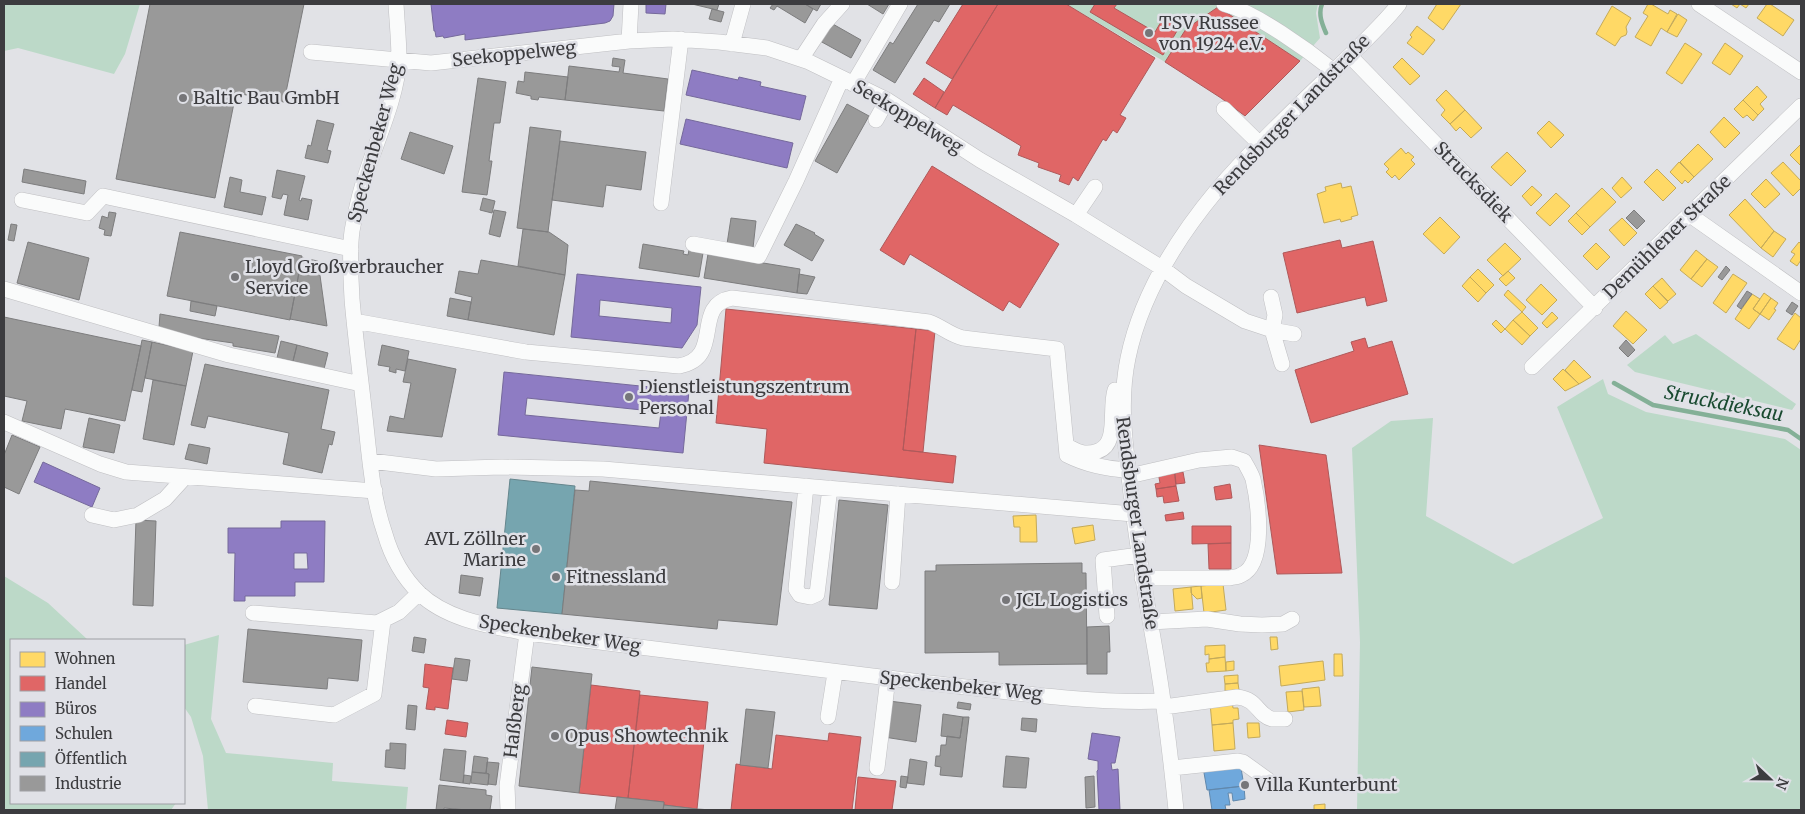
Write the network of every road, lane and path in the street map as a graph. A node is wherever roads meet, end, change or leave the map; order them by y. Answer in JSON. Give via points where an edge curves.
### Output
{"nodes":[{"id":1,"x":396,"y":4,"type":"edge"},
{"id":2,"x":631,"y":4,"type":"edge"},
{"id":3,"x":743,"y":4,"type":"edge"},
{"id":4,"x":842,"y":4,"type":"edge"},
{"id":5,"x":900,"y":4,"type":"edge"},
{"id":6,"x":1224,"y":4,"type":"edge"},
{"id":7,"x":1399,"y":4,"type":"edge"},
{"id":8,"x":1699,"y":4,"type":"edge"},
{"id":9,"x":681,"y":39,"type":"junction"},
{"id":10,"x":629,"y":41,"type":"junction"},
{"id":11,"x":732,"y":44,"type":"junction"},
{"id":12,"x":312,"y":52,"type":"dead end"},
{"id":13,"x":1350,"y":56,"type":"junction"},
{"id":14,"x":801,"y":59,"type":"junction"},
{"id":15,"x":399,"y":61,"type":"junction"},
{"id":16,"x":1334,"y":72,"type":"junction"},
{"id":17,"x":1801,"y":72,"type":"edge"},
{"id":18,"x":848,"y":81,"type":"junction"},
{"id":19,"x":886,"y":100,"type":"junction"},
{"id":20,"x":1801,"y":106,"type":"edge"},
{"id":21,"x":1224,"y":109,"type":"dead end"},
{"id":22,"x":876,"y":120,"type":"dead end"},
{"id":23,"x":1260,"y":144,"type":"junction"},
{"id":24,"x":1095,"y":187,"type":"dead end"},
{"id":25,"x":22,"y":200,"type":"dead end"},
{"id":26,"x":661,"y":203,"type":"dead end"},
{"id":27,"x":1690,"y":215,"type":"junction"},
{"id":28,"x":1076,"y":216,"type":"junction"},
{"id":29,"x":693,"y":244,"type":"dead end"},
{"id":30,"x":351,"y":249,"type":"junction"},
{"id":31,"x":1162,"y":268,"type":"junction"},
{"id":32,"x":4,"y":289,"type":"edge"},
{"id":33,"x":1801,"y":293,"type":"edge"},
{"id":34,"x":1271,"y":297,"type":"dead end"},
{"id":35,"x":1595,"y":308,"type":"junction"},
{"id":36,"x":354,"y":321,"type":"junction"},
{"id":37,"x":1272,"y":330,"type":"junction"},
{"id":38,"x":1294,"y":334,"type":"dead end"},
{"id":39,"x":1128,"y":358,"type":"junction"},
{"id":40,"x":1282,"y":364,"type":"dead end"},
{"id":41,"x":1532,"y":367,"type":"dead end"},
{"id":42,"x":361,"y":384,"type":"junction"},
{"id":43,"x":4,"y":422,"type":"edge"},
{"id":44,"x":1067,"y":451,"type":"junction"},
{"id":45,"x":370,"y":461,"type":"junction"},
{"id":46,"x":1128,"y":473,"type":"junction"},
{"id":47,"x":184,"y":477,"type":"junction"},
{"id":48,"x":806,"y":486,"type":"junction"},
{"id":49,"x":830,"y":488,"type":"junction"},
{"id":50,"x":375,"y":491,"type":"junction"},
{"id":51,"x":898,"y":494,"type":"junction"},
{"id":52,"x":1133,"y":514,"type":"junction"},
{"id":53,"x":92,"y":515,"type":"dead end"},
{"id":54,"x":1139,"y":555,"type":"junction"},
{"id":55,"x":1142,"y":578,"type":"junction"},
{"id":56,"x":892,"y":582,"type":"dead end"},
{"id":57,"x":419,"y":593,"type":"junction"},
{"id":58,"x":253,"y":613,"type":"dead end"},
{"id":59,"x":1107,"y":616,"type":"dead end"},
{"id":60,"x":1292,"y":619,"type":"dead end"},
{"id":61,"x":383,"y":620,"type":"junction"},
{"id":62,"x":1150,"y":622,"type":"junction"},
{"id":63,"x":527,"y":633,"type":"junction"},
{"id":64,"x":835,"y":672,"type":"junction"},
{"id":65,"x":888,"y":678,"type":"junction"},
{"id":66,"x":1164,"y":704,"type":"junction"},
{"id":67,"x":255,"y":706,"type":"dead end"},
{"id":68,"x":828,"y":717,"type":"dead end"},
{"id":69,"x":1285,"y":719,"type":"dead end"},
{"id":70,"x":877,"y":768,"type":"dead end"},
{"id":71,"x":1172,"y":768,"type":"junction"},
{"id":72,"x":1268,"y":780,"type":"dead end"},
{"id":73,"x":508,"y":810,"type":"edge"},
{"id":74,"x":1176,"y":810,"type":"edge"}],
"edges":[{"from":1,"to":15,"type":"street","name":"Speckenbeker Weg"},
{"from":2,"to":10,"type":"street"},
{"from":3,"to":11,"type":"street"},
{"from":4,"to":14,"type":"street"},
{"from":5,"to":18,"type":"street"},
{"from":6,"to":16,"type":"street","via":[[1264,23]]},
{"from":7,"to":13,"type":"street","name":"Rendsburger Landstraße"},
{"from":8,"to":17,"type":"street"},
{"from":9,"to":10,"type":"street","name":"Seekoppelweg"},
{"from":9,"to":11,"type":"street","name":"Seekoppelweg"},
{"from":9,"to":26,"type":"street"},
{"from":10,"to":15,"type":"street","name":"Seekoppelweg","via":[[431,63]]},
{"from":11,"to":14,"type":"street","name":"Seekoppelweg","via":[[767,48]]},
{"from":12,"to":15,"type":"street","name":"Seekoppelweg"},
{"from":13,"to":16,"type":"street","name":"Rendsburger Landstraße"},
{"from":13,"to":35,"type":"street","name":"Strucksdiek"},
{"from":14,"to":18,"type":"street","name":"Seekoppelweg"},
{"from":15,"to":30,"type":"street","name":"Speckenbeker Weg","via":[[387,112],[360,190]]},
{"from":16,"to":23,"type":"street","name":"Rendsburger Landstraße"},
{"from":18,"to":19,"type":"street","name":"Seekoppelweg"},
{"from":18,"to":29,"type":"street","via":[[759,256]]},
{"from":19,"to":22,"type":"street"},
{"from":19,"to":28,"type":"street","name":"Seekoppelweg"},
{"from":20,"to":27,"type":"street","name":"Demühlener Straße"},
{"from":21,"to":23,"type":"street"},
{"from":23,"to":31,"type":"street","name":"Rendsburger Landstraße","via":[[1217,191]]},
{"from":24,"to":28,"type":"street"},
{"from":25,"to":30,"type":"street","via":[[87,212],[103,196]]},
{"from":27,"to":33,"type":"street"},
{"from":27,"to":35,"type":"street","name":"Demühlener Straße"},
{"from":28,"to":31,"type":"street","name":"Seekoppelweg"},
{"from":30,"to":36,"type":"street","name":"Speckenbeker Weg"},
{"from":31,"to":37,"type":"street","name":"Seekoppelweg","via":[[1245,322]]},
{"from":31,"to":39,"type":"street","name":"Rendsburger Landstraße","via":[[1143,308]]},
{"from":32,"to":42,"type":"street","via":[[229,355]]},
{"from":34,"to":37,"type":"street","via":[[1275,315]]},
{"from":35,"to":41,"type":"street","name":"Demühlener Straße"},
{"from":36,"to":42,"type":"street","name":"Speckenbeker Weg"},
{"from":36,"to":44,"type":"street","via":[[526,352],[679,366],[694,361],[700,355],[711,314],[717,304],[732,298],[929,322],[963,338],[1057,349]]},
{"from":37,"to":38,"type":"street","name":"Seekoppelweg"},
{"from":37,"to":40,"type":"street"},
{"from":39,"to":44,"type":"street","via":[[1112,398],[1111,434],[1104,450],[1092,453]]},
{"from":39,"to":46,"type":"street","name":"Rendsburger Landstraße","via":[[1122,404]]},
{"from":42,"to":45,"type":"street","name":"Speckenbeker Weg"},
{"from":43,"to":47,"type":"street","via":[[126,472]]},
{"from":44,"to":46,"type":"street","via":[[1096,466]]},
{"from":45,"to":48,"type":"street","via":[[436,469],[603,469]]},
{"from":45,"to":50,"type":"street","name":"Speckenbeker Weg"},
{"from":46,"to":52,"type":"street","name":"Rendsburger Landstraße"},
{"from":46,"to":55,"type":"street","via":[[1232,456],[1244,461],[1252,477],[1256,499],[1259,542],[1251,566],[1242,575],[1230,578]]},
{"from":47,"to":50,"type":"street"},
{"from":47,"to":53,"type":"street","via":[[165,499],[138,515],[114,520]]},
{"from":48,"to":49,"type":"street"},
{"from":48,"to":49,"type":"street","via":[[796,589],[800,595],[810,597],[817,594]]},
{"from":49,"to":51,"type":"street"},
{"from":50,"to":57,"type":"street","name":"Speckenbeker Weg","via":[[388,544],[398,566]]},
{"from":51,"to":52,"type":"street"},
{"from":51,"to":56,"type":"street"},
{"from":52,"to":54,"type":"street","name":"Rendsburger Landstraße"},
{"from":54,"to":55,"type":"street","name":"Rendsburger Landstraße"},
{"from":54,"to":59,"type":"street","via":[[1103,560]]},
{"from":55,"to":62,"type":"street","name":"Rendsburger Landstraße"},
{"from":57,"to":61,"type":"street","via":[[399,612]]},
{"from":57,"to":63,"type":"street","name":"Speckenbeker Weg","via":[[448,611],[480,624]]},
{"from":58,"to":61,"type":"street","via":[[377,624]]},
{"from":60,"to":62,"type":"street","via":[[1283,624],[1262,625],[1207,619]]},
{"from":61,"to":67,"type":"street","via":[[374,694],[334,715]]},
{"from":62,"to":66,"type":"street","name":"Rendsburger Landstraße"},
{"from":63,"to":64,"type":"street","name":"Speckenbeker Weg"},
{"from":63,"to":73,"type":"street","name":"Haßberg","via":[[507,786]]},
{"from":64,"to":65,"type":"street","name":"Speckenbeker Weg"},
{"from":64,"to":68,"type":"street"},
{"from":65,"to":66,"type":"street","name":"Speckenbeker Weg"},
{"from":65,"to":70,"type":"street"},
{"from":66,"to":69,"type":"street","name":"Speckenbeker Weg","via":[[1247,698],[1261,712],[1272,718]]},
{"from":66,"to":71,"type":"street","name":"Rendsburger Landstraße"},
{"from":71,"to":72,"type":"street","via":[[1238,761]]},
{"from":71,"to":74,"type":"street","name":"Rendsburger Landstraße"}]}
